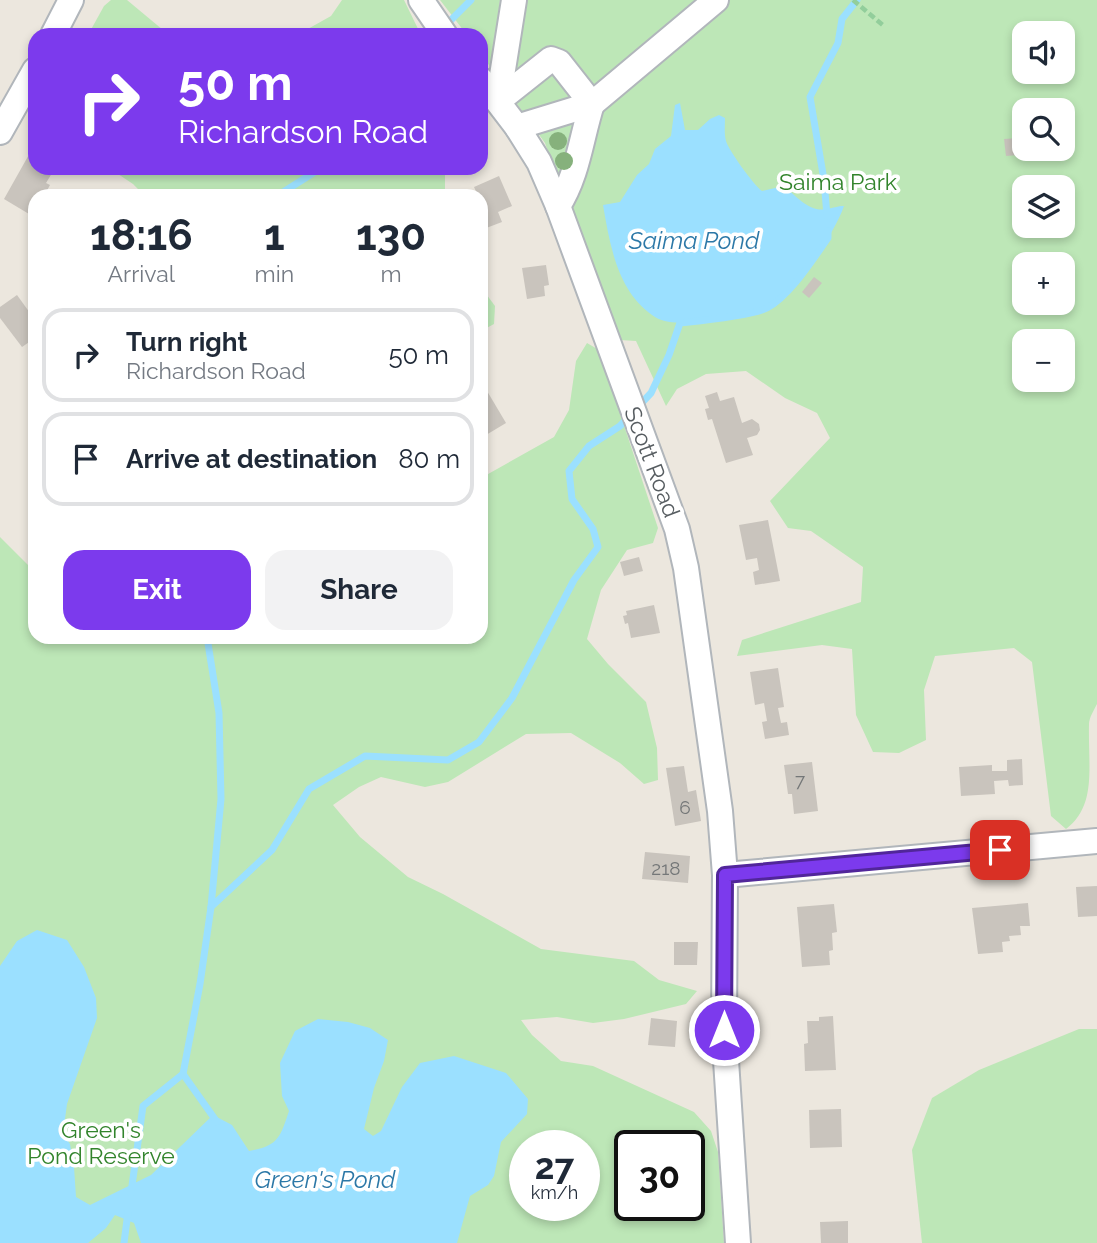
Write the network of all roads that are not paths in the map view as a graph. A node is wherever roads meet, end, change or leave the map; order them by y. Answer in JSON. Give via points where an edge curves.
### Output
{"nodes":[{"id":1,"x":71,"y":0,"type":"edge"},
{"id":2,"x":514,"y":0,"type":"edge"},
{"id":3,"x":716,"y":0,"type":"edge"},
{"id":4,"x":57,"y":28,"type":"edge"},
{"id":5,"x":28,"y":81,"type":"edge"},
{"id":6,"x":488,"y":89,"type":"edge"},
{"id":7,"x":498,"y":101,"type":"junction"},
{"id":8,"x":592,"y":104,"type":"junction"},
{"id":9,"x":2,"y":120,"type":"edge"},
{"id":10,"x":517,"y":127,"type":"junction"},
{"id":11,"x":558,"y":206,"type":"junction"},
{"id":12,"x":1097,"y":841,"type":"edge"},
{"id":13,"x":725,"y":875,"type":"junction"},
{"id":14,"x":738,"y":1243,"type":"edge"}],
"edges":[{"from":1,"to":4,"type":"street"},
{"from":2,"to":7,"type":"street"},
{"from":3,"to":8,"type":"street"},
{"from":5,"to":9,"type":"street"},
{"from":6,"to":7,"type":"street","name":"Scott Road"},
{"from":7,"to":8,"type":"street","via":[[551,59],[559,62]]},
{"from":7,"to":10,"type":"street","name":"Scott Road"},
{"from":8,"to":10,"type":"street"},
{"from":8,"to":11,"type":"street","via":[[575,172]]},
{"from":10,"to":11,"type":"street","name":"Scott Road"},
{"from":11,"to":13,"type":"street","name":"Scott Road","via":[[677,529],[720,811]]},
{"from":12,"to":13,"type":"street"},
{"from":13,"to":14,"type":"street","name":"Scott Road","via":[[724,1030]]}]}
